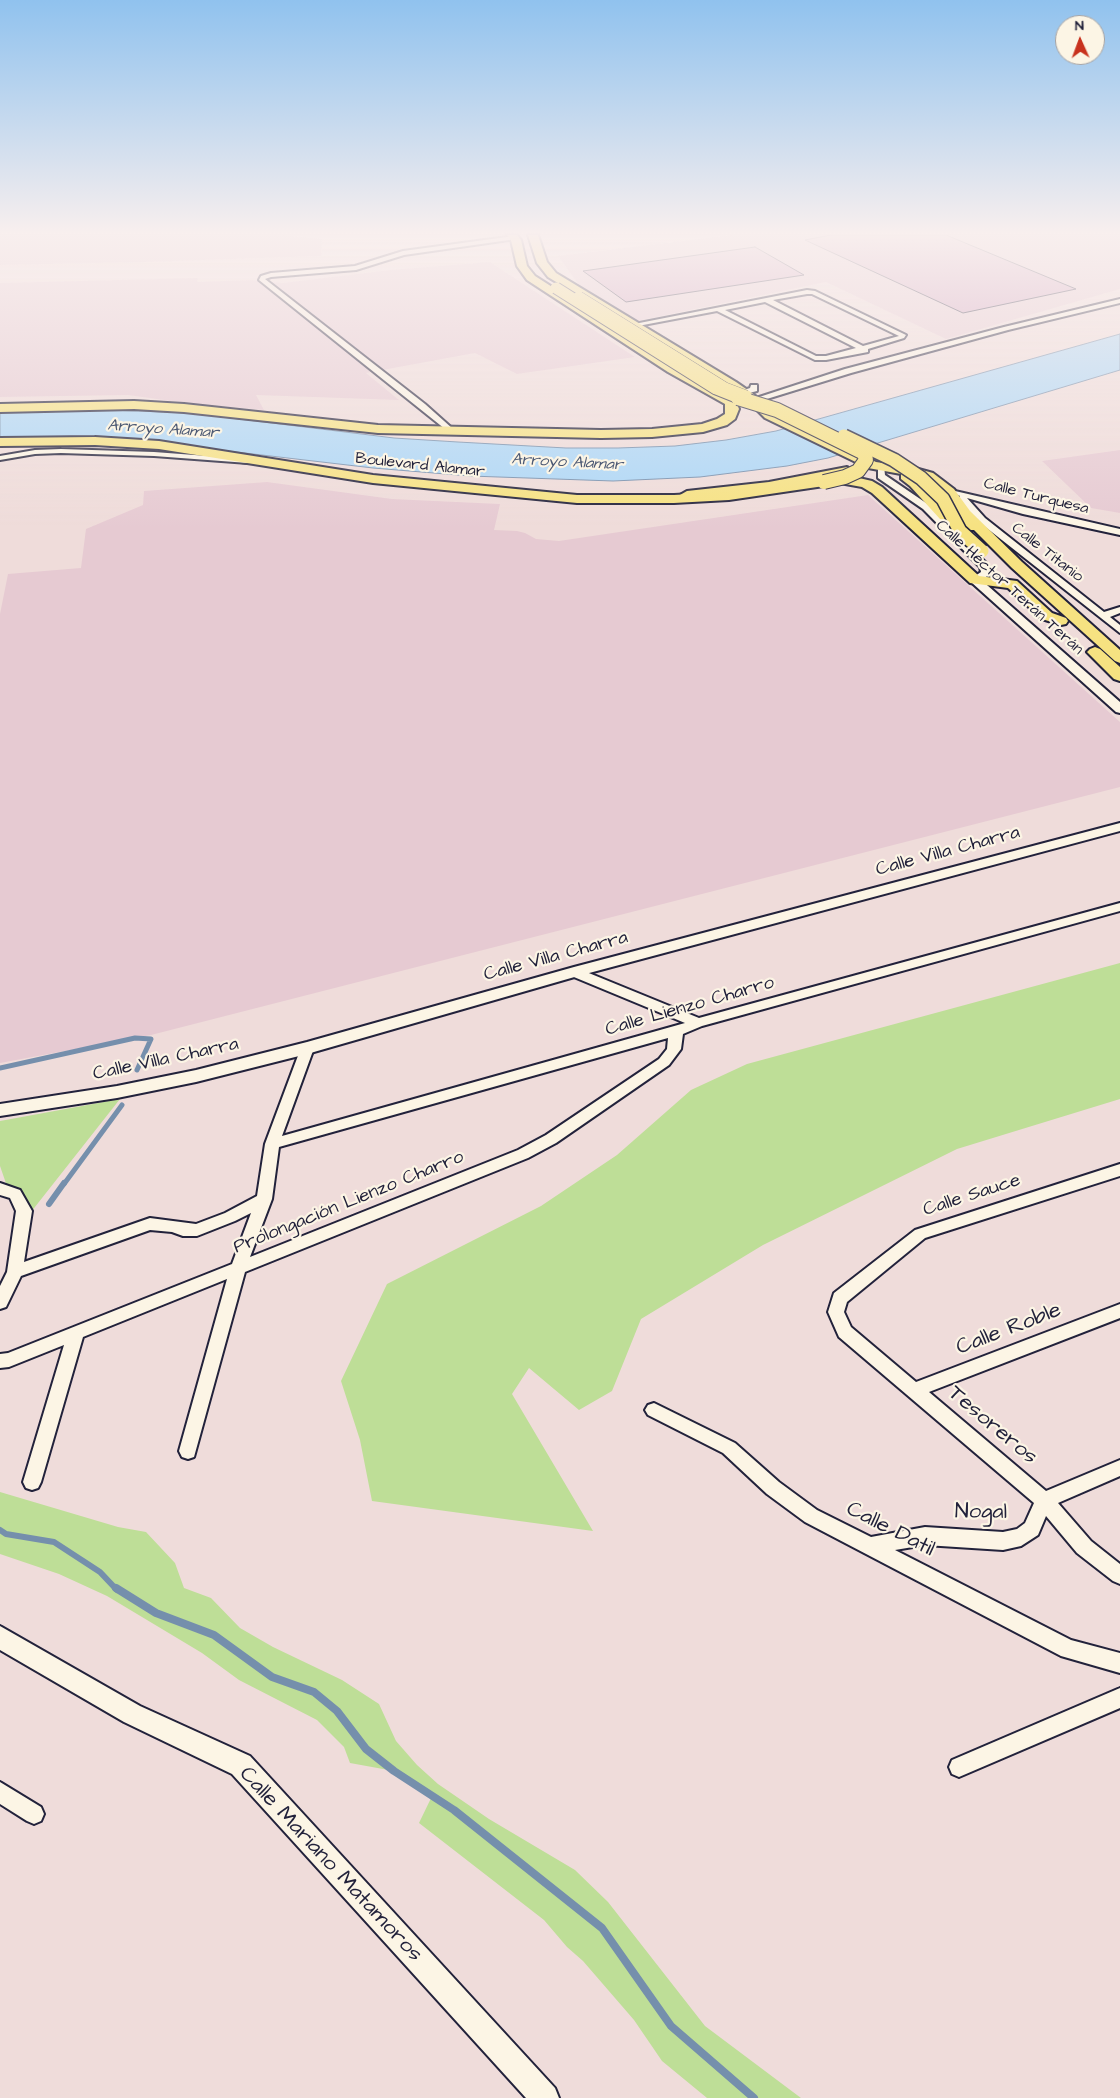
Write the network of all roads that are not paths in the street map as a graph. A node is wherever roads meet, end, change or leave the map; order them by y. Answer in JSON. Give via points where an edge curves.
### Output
{"nodes":[{"id":1,"x":328,"y":333,"type":"edge"},
{"id":2,"x":616,"y":333,"type":"edge"},
{"id":3,"x":629,"y":333,"type":"edge"},
{"id":4,"x":634,"y":333,"type":"edge"},
{"id":5,"x":650,"y":333,"type":"edge"},
{"id":6,"x":769,"y":333,"type":"edge"},
{"id":7,"x":830,"y":333,"type":"edge"},
{"id":8,"x":899,"y":333,"type":"edge"},
{"id":9,"x":988,"y":333,"type":"edge"},
{"id":10,"x":862,"y":349,"type":"junction"},
{"id":11,"x":871,"y":353,"type":"dead end"},
{"id":12,"x":880,"y":356,"type":"dead end"},
{"id":13,"x":889,"y":360,"type":"junction"},
{"id":14,"x":750,"y":394,"type":"junction"},
{"id":15,"x":731,"y":402,"type":"junction"},
{"id":16,"x":0,"y":408,"type":"edge"},
{"id":17,"x":780,"y":423,"type":"junction"},
{"id":18,"x":450,"y":430,"type":"junction"},
{"id":19,"x":0,"y":442,"type":"edge"},
{"id":20,"x":854,"y":457,"type":"junction"},
{"id":21,"x":1,"y":458,"type":"edge"},
{"id":22,"x":261,"y":462,"type":"junction"},
{"id":23,"x":877,"y":477,"type":"junction"},
{"id":24,"x":821,"y":480,"type":"junction"},
{"id":25,"x":946,"y":489,"type":"junction"},
{"id":26,"x":965,"y":495,"type":"junction"},
{"id":27,"x":1120,"y":532,"type":"edge"},
{"id":28,"x":984,"y":533,"type":"junction"},
{"id":29,"x":975,"y":580,"type":"junction"},
{"id":30,"x":1120,"y":610,"type":"edge"},
{"id":31,"x":1103,"y":616,"type":"junction"},
{"id":32,"x":1061,"y":621,"type":"junction"},
{"id":33,"x":1120,"y":630,"type":"edge"},
{"id":34,"x":1120,"y":658,"type":"edge"},
{"id":35,"x":1120,"y":676,"type":"edge"},
{"id":36,"x":1120,"y":709,"type":"edge"},
{"id":37,"x":1120,"y":827,"type":"edge"},
{"id":38,"x":1120,"y":907,"type":"edge"},
{"id":39,"x":574,"y":972,"type":"junction"},
{"id":40,"x":698,"y":1024,"type":"junction"},
{"id":41,"x":676,"y":1031,"type":"junction"},
{"id":42,"x":307,"y":1048,"type":"junction"},
{"id":43,"x":0,"y":1110,"type":"edge"},
{"id":44,"x":272,"y":1144,"type":"junction"},
{"id":45,"x":1120,"y":1170,"type":"edge"},
{"id":46,"x":0,"y":1189,"type":"edge"},
{"id":47,"x":264,"y":1199,"type":"junction"},
{"id":48,"x":238,"y":1269,"type":"junction"},
{"id":49,"x":15,"y":1272,"type":"junction"},
{"id":50,"x":0,"y":1302,"type":"edge"},
{"id":51,"x":1120,"y":1311,"type":"edge"},
{"id":52,"x":836,"y":1312,"type":"joint"},
{"id":53,"x":76,"y":1334,"type":"junction"},
{"id":54,"x":0,"y":1360,"type":"edge"},
{"id":55,"x":915,"y":1390,"type":"junction"},
{"id":56,"x":654,"y":1410,"type":"dead end"},
{"id":57,"x":188,"y":1452,"type":"dead end"},
{"id":58,"x":1120,"y":1468,"type":"edge"},
{"id":59,"x":32,"y":1482,"type":"dead end"},
{"id":60,"x":1044,"y":1500,"type":"junction"},
{"id":61,"x":871,"y":1546,"type":"junction"},
{"id":62,"x":1120,"y":1575,"type":"edge"},
{"id":63,"x":0,"y":1638,"type":"edge"},
{"id":64,"x":1120,"y":1663,"type":"edge"},
{"id":65,"x":1120,"y":1698,"type":"edge"},
{"id":66,"x":959,"y":1767,"type":"dead end"},
{"id":67,"x":0,"y":1792,"type":"edge"},
{"id":68,"x":34,"y":1814,"type":"dead end"},
{"id":69,"x":545,"y":2098,"type":"edge"}],
"edges":[{"from":1,"to":18,"type":"street"},
{"from":2,"to":15,"type":"highway"},
{"from":3,"to":20,"type":"highway","bridge":true,"via":[[716,389],[777,410]]},
{"from":4,"to":32,"type":"main road","bridge":true,"via":[[725,388],[785,409],[906,467],[943,499],[960,531]]},
{"from":5,"to":14,"type":"main road"},
{"from":6,"to":10,"type":"street","via":[[815,358]]},
{"from":7,"to":10,"type":"street"},
{"from":8,"to":10,"type":"street","via":[[902,337]]},
{"from":9,"to":13,"type":"street"},
{"from":10,"to":11,"type":"street"},
{"from":12,"to":13,"type":"street"},
{"from":13,"to":14,"type":"street","via":[[768,396]]},
{"from":14,"to":17,"type":"main road"},
{"from":15,"to":17,"type":"main road"},
{"from":15,"to":18,"type":"highway","name":"Boulevard Alamar","via":[[731,416],[703,428],[601,434]]},
{"from":16,"to":18,"type":"highway","name":"Boulevard Alamar","via":[[184,408],[354,428]]},
{"from":17,"to":20,"type":"main road"},
{"from":19,"to":22,"type":"highway","name":"Boulevard Alamar","via":[[95,441],[159,445]]},
{"from":20,"to":23,"type":"main road"},
{"from":20,"to":24,"type":"highway","name":"Boulevard Alamar","bridge":true,"via":[[864,453],[866,460],[861,468],[845,477]]},
{"from":20,"to":28,"type":"main road","via":[[892,466],[915,483],[945,516]]},
{"from":21,"to":22,"type":"street","via":[[61,450]]},
{"from":22,"to":24,"type":"highway","name":"Boulevard Alamar","via":[[372,479],[546,496],[627,500],[729,496]]},
{"from":23,"to":24,"type":"main road","name":"Calle Héctor Terán Terán","via":[[857,481]]},
{"from":23,"to":25,"type":"main road","via":[[921,473]]},
{"from":23,"to":26,"type":"main road","via":[[898,467],[924,472]]},
{"from":23,"to":29,"type":"main road","name":"Calle Héctor Terán Terán"},
{"from":23,"to":29,"type":"street","via":[[881,476],[926,507],[983,565],[986,573]]},
{"from":25,"to":26,"type":"street","name":"Calle Turquesa"},
{"from":25,"to":28,"type":"main road"},
{"from":26,"to":27,"type":"street","name":"Calle Turquesa"},
{"from":26,"to":31,"type":"street","name":"Calle Titanio","via":[[967,505],[982,520]]},
{"from":28,"to":34,"type":"main road"},
{"from":29,"to":32,"type":"main road","via":[[1012,584],[1047,616]]},
{"from":29,"to":36,"type":"street","name":"Calle Héctor Terán Terán"},
{"from":30,"to":31,"type":"street"},
{"from":31,"to":33,"type":"street","name":"Calle Titanio"},
{"from":32,"to":35,"type":"main road"},
{"from":37,"to":39,"type":"street","name":"Calle Villa Charra"},
{"from":38,"to":40,"type":"street","name":"Calle Lienzo Charro"},
{"from":39,"to":40,"type":"street"},
{"from":39,"to":42,"type":"street","name":"Calle Villa Charra"},
{"from":40,"to":41,"type":"street","name":"Calle Lienzo Charro"},
{"from":41,"to":44,"type":"street","name":"Calle Lienzo Charro"},
{"from":41,"to":48,"type":"street","name":"Prolongación Lienzo Charro","via":[[672,1055],[664,1062],[551,1139],[523,1154]]},
{"from":42,"to":43,"type":"street","name":"Calle Villa Charra","via":[[153,1086]]},
{"from":42,"to":44,"type":"street"},
{"from":44,"to":47,"type":"street"},
{"from":45,"to":52,"type":"street","name":"Calle Sauce","via":[[920,1234],[840,1298]]},
{"from":46,"to":49,"type":"street","via":[[15,1194],[24,1211]]},
{"from":47,"to":48,"type":"street"},
{"from":47,"to":49,"type":"street","via":[[230,1218],[197,1230],[150,1224]]},
{"from":48,"to":53,"type":"street","name":"Prolongación Lienzo Charro"},
{"from":48,"to":57,"type":"street"},
{"from":49,"to":50,"type":"street"},
{"from":51,"to":55,"type":"street","name":"Calle Roble"},
{"from":52,"to":55,"type":"street","name":"Tesoreros","via":[[845,1332]]},
{"from":53,"to":54,"type":"street","name":"Prolongación Lienzo Charro","via":[[9,1360]]},
{"from":53,"to":59,"type":"street"},
{"from":55,"to":60,"type":"street","name":"Tesoreros"},
{"from":56,"to":61,"type":"street","name":"Calle Datil","via":[[729,1448],[773,1488],[811,1516]]},
{"from":58,"to":60,"type":"street"},
{"from":60,"to":61,"type":"street","name":"Nogal","via":[[1032,1529],[1021,1537],[1003,1541],[925,1536]]},
{"from":60,"to":62,"type":"street","name":"Tesoreros","via":[[1084,1547]]},
{"from":61,"to":64,"type":"street","name":"Calle Datil","via":[[1068,1649]]},
{"from":63,"to":69,"type":"street","name":"Calle Mariano Matamoros","via":[[132,1714],[241,1765]]},
{"from":65,"to":66,"type":"street"},
{"from":67,"to":68,"type":"street"}]}
